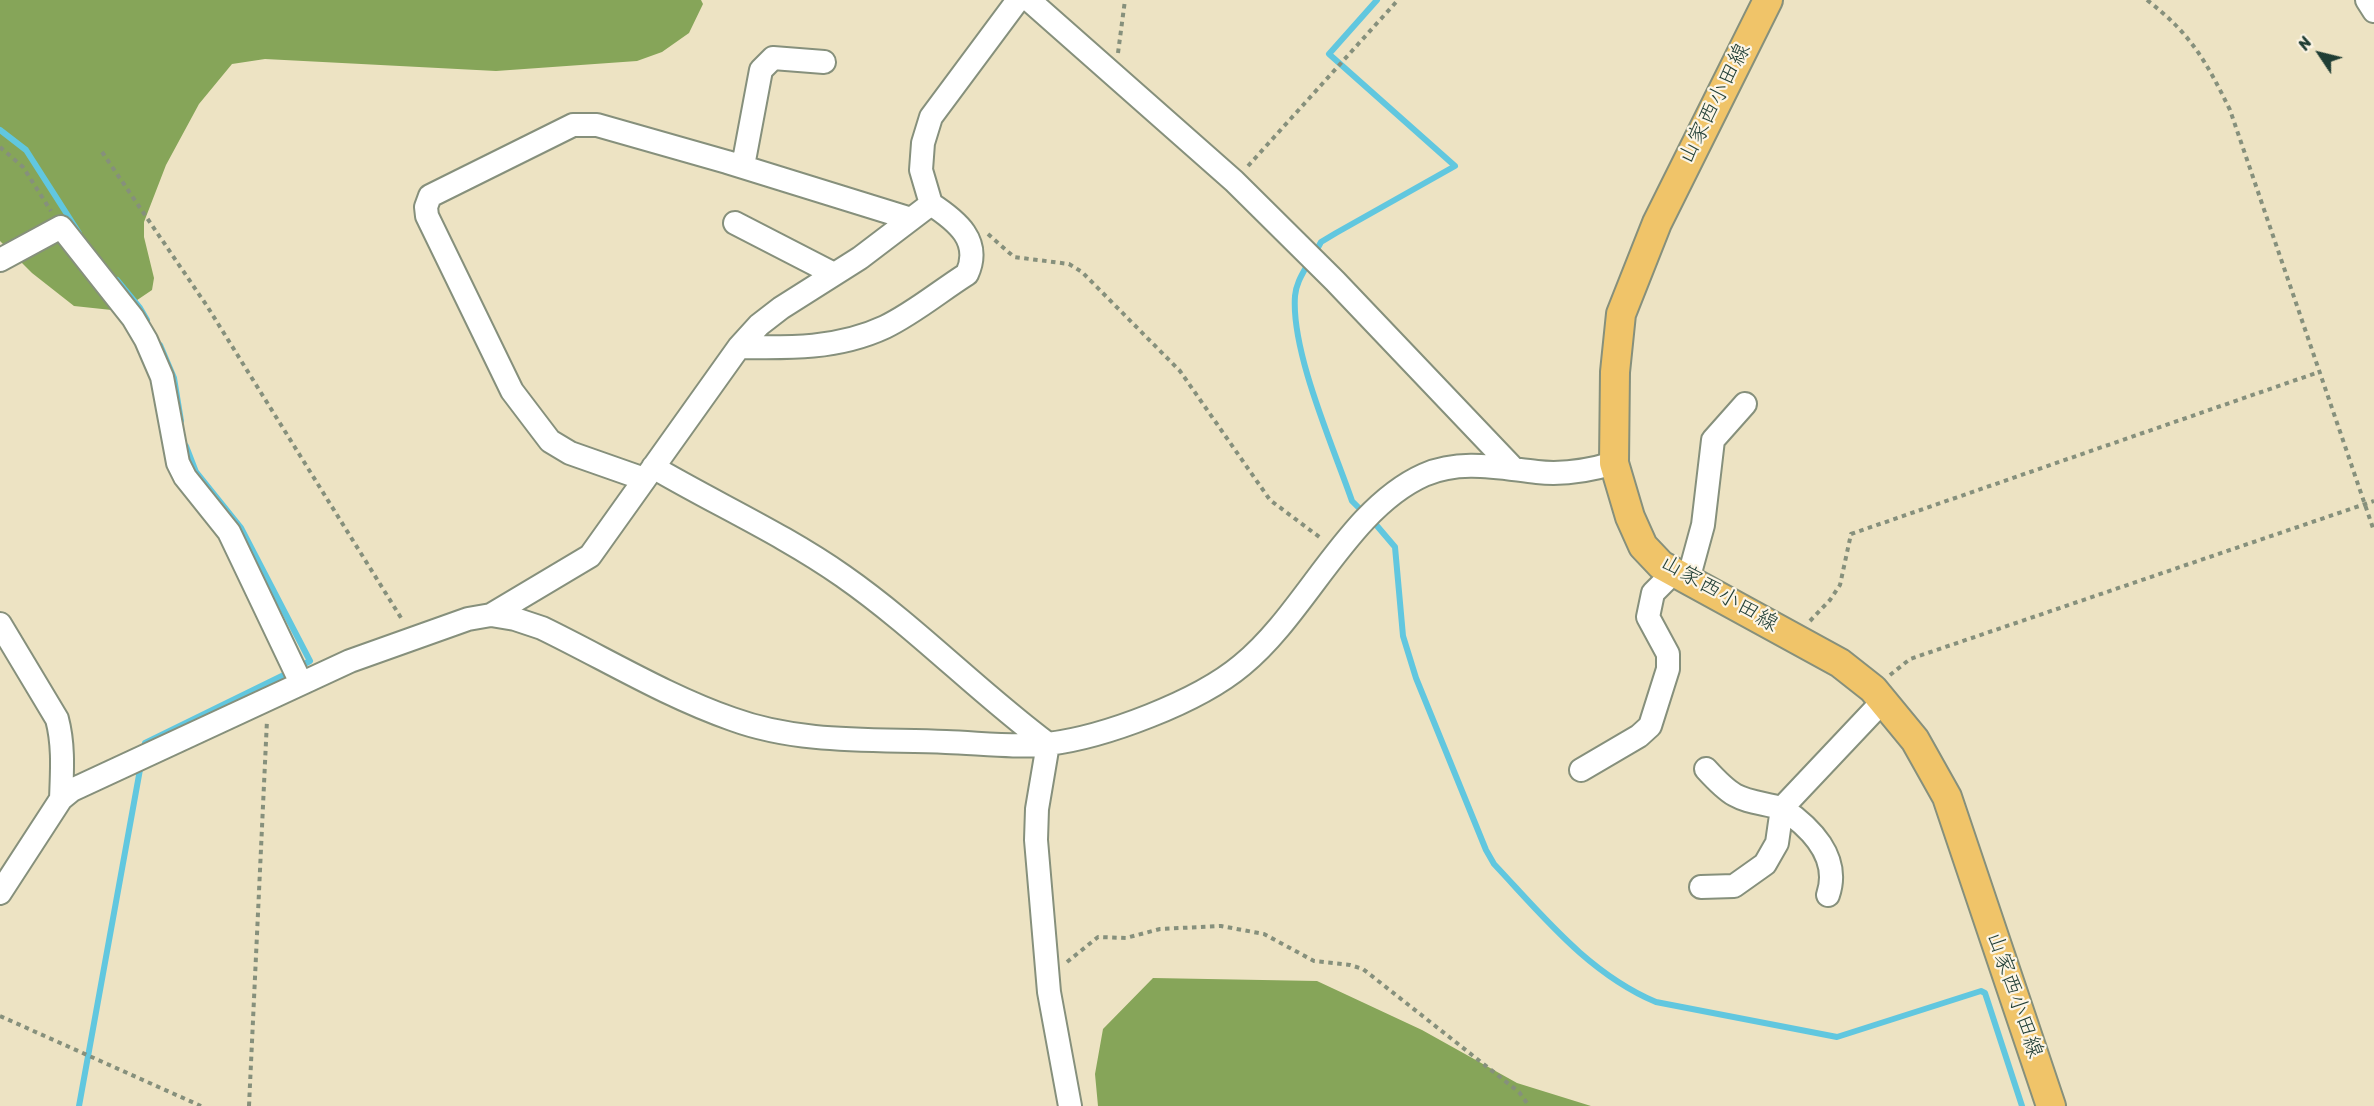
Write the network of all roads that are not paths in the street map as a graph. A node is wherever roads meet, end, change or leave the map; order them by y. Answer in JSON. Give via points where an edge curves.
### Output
{"nodes":[{"id":1,"x":1017,"y":0,"type":"edge"},
{"id":2,"x":1029,"y":0,"type":"edge"},
{"id":3,"x":1768,"y":0,"type":"edge"},
{"id":4,"x":2367,"y":0,"type":"edge"},
{"id":5,"x":2374,"y":11,"type":"edge"},
{"id":6,"x":824,"y":62,"type":"dead end"},
{"id":7,"x":742,"y":166,"type":"junction"},
{"id":8,"x":931,"y":204,"type":"junction"},
{"id":9,"x":911,"y":219,"type":"junction"},
{"id":10,"x":735,"y":223,"type":"dead end"},
{"id":11,"x":0,"y":260,"type":"edge"},
{"id":12,"x":834,"y":274,"type":"junction"},
{"id":13,"x":739,"y":347,"type":"junction"},
{"id":14,"x":1745,"y":404,"type":"dead end"},
{"id":15,"x":1614,"y":463,"type":"junction"},
{"id":16,"x":1514,"y":469,"type":"junction"},
{"id":17,"x":648,"y":473,"type":"junction"},
{"id":18,"x":1681,"y":576,"type":"junction"},
{"id":19,"x":491,"y":615,"type":"junction"},
{"id":20,"x":0,"y":624,"type":"edge"},
{"id":21,"x":301,"y":683,"type":"junction"},
{"id":22,"x":1878,"y":695,"type":"junction"},
{"id":23,"x":1047,"y":744,"type":"junction"},
{"id":24,"x":1706,"y":769,"type":"dead end"},
{"id":25,"x":1581,"y":770,"type":"dead end"},
{"id":26,"x":61,"y":799,"type":"junction"},
{"id":27,"x":1782,"y":808,"type":"junction"},
{"id":28,"x":1701,"y":887,"type":"dead end"},
{"id":29,"x":0,"y":893,"type":"edge"},
{"id":30,"x":1828,"y":895,"type":"dead end"},
{"id":31,"x":1070,"y":1106,"type":"edge"},
{"id":32,"x":2051,"y":1106,"type":"edge"}],
"edges":[{"from":1,"to":8,"type":"street","via":[[931,117],[923,143],[921,170]]},
{"from":2,"to":16,"type":"street","via":[[1234,181]]},
{"from":3,"to":15,"type":"main road","name":"山家西小田線","via":[[1657,223],[1622,314],[1615,372]]},
{"from":4,"to":5,"type":"street"},
{"from":6,"to":7,"type":"street","via":[[772,58],[761,70]]},
{"from":7,"to":9,"type":"street"},
{"from":7,"to":17,"type":"street","via":[[597,125],[573,125],[430,196],[426,207],[512,391],[550,441],[570,453]]},
{"from":8,"to":9,"type":"street"},
{"from":8,"to":13,"type":"street","via":[[970,240],[972,262],[967,274],[904,316],[854,338],[821,346]]},
{"from":9,"to":12,"type":"street"},
{"from":10,"to":12,"type":"street"},
{"from":11,"to":21,"type":"street","via":[[61,227],[133,318],[162,377],[173,447],[181,470],[229,532]]},
{"from":12,"to":13,"type":"street","via":[[781,308]]},
{"from":13,"to":17,"type":"street"},
{"from":14,"to":18,"type":"street","via":[[1713,440],[1703,525]]},
{"from":15,"to":16,"type":"street","via":[[1577,473]]},
{"from":15,"to":18,"type":"main road","name":"山家西小田線","via":[[1643,546],[1661,565]]},
{"from":16,"to":23,"type":"street","via":[[1464,466],[1425,475],[1389,498],[1264,645],[1224,680],[1190,699],[1139,719]]},
{"from":17,"to":19,"type":"street","via":[[590,556]]},
{"from":17,"to":23,"type":"street","via":[[779,536],[842,575]]},
{"from":18,"to":22,"type":"main road","name":"山家西小田線","via":[[1840,663]]},
{"from":18,"to":25,"type":"street","via":[[1653,593],[1648,616],[1668,654],[1668,669],[1650,726]]},
{"from":19,"to":21,"type":"street","via":[[414,638]]},
{"from":19,"to":23,"type":"street","via":[[542,628],[730,719],[792,736]]},
{"from":20,"to":26,"type":"street","via":[[57,719],[63,765]]},
{"from":21,"to":26,"type":"street","via":[[94,778]]},
{"from":22,"to":27,"type":"street"},
{"from":22,"to":32,"type":"main road","name":"山家西小田線","via":[[1915,740],[1947,797]]},
{"from":23,"to":31,"type":"street","via":[[1036,840],[1048,978]]},
{"from":24,"to":27,"type":"street","via":[[1740,800]]},
{"from":26,"to":29,"type":"street"},
{"from":27,"to":28,"type":"street","via":[[1777,843],[1765,864],[1734,886]]},
{"from":27,"to":30,"type":"street","via":[[1801,821],[1827,852],[1832,882]]}]}
